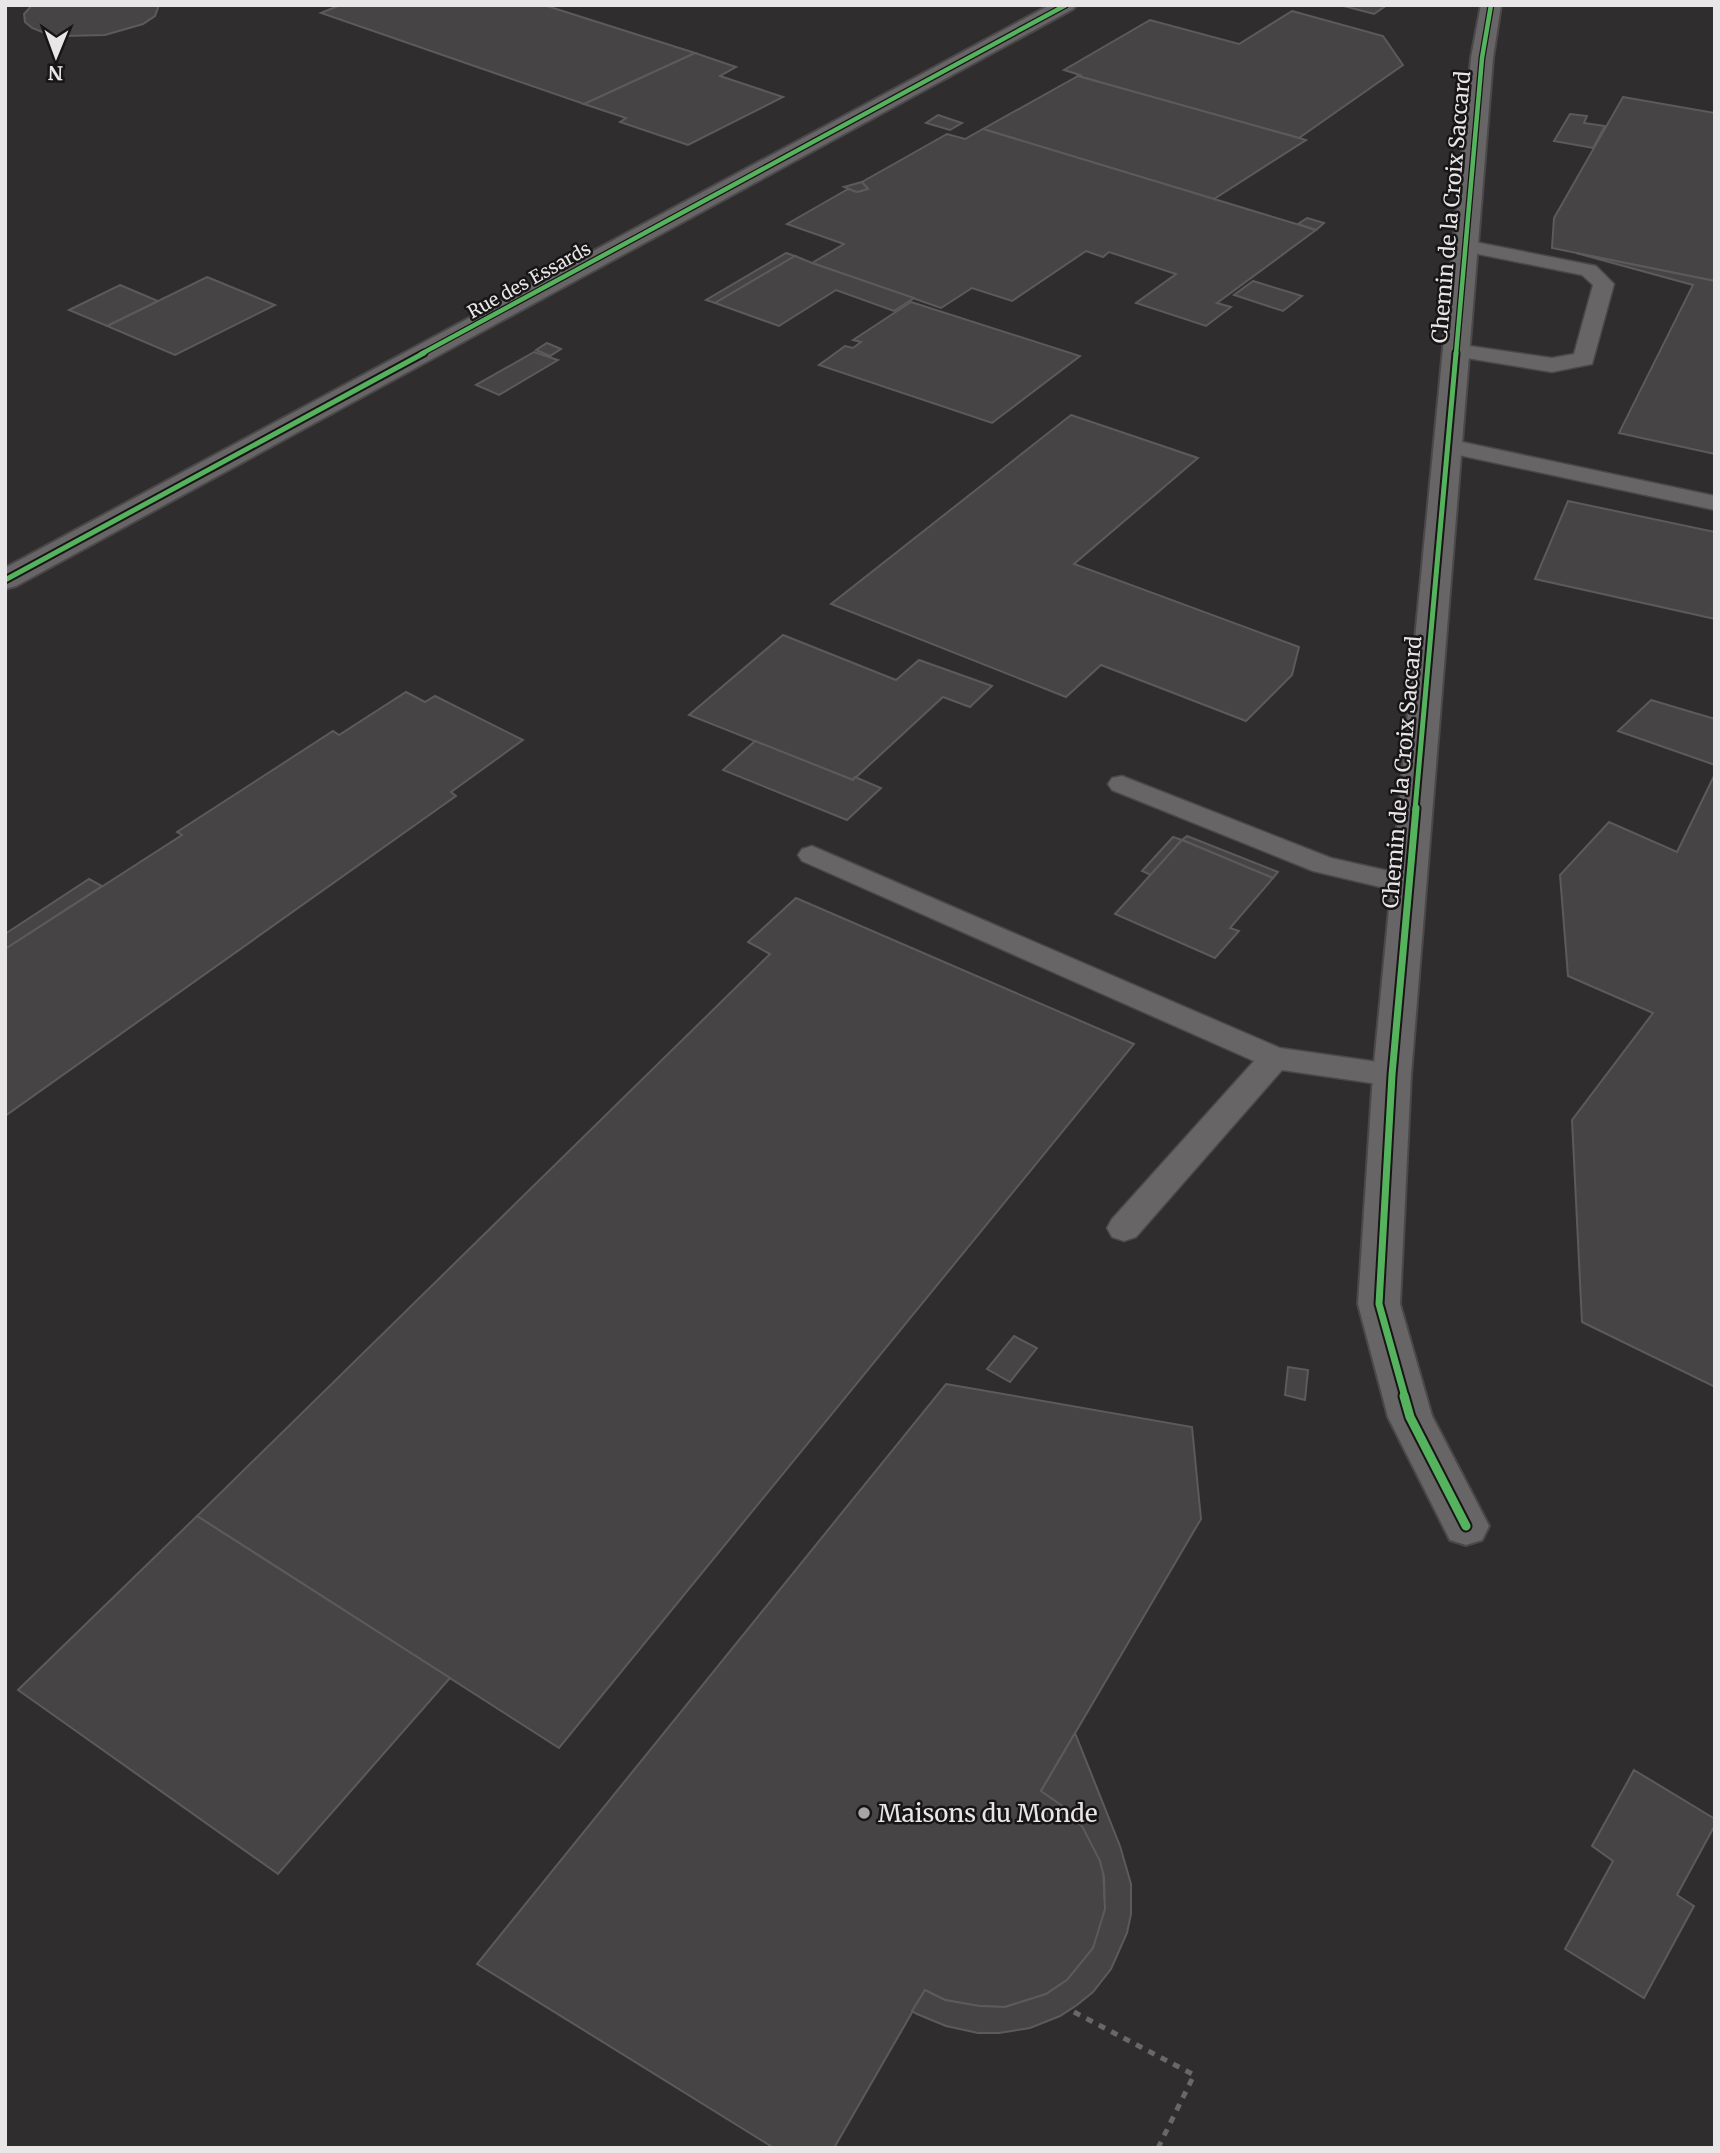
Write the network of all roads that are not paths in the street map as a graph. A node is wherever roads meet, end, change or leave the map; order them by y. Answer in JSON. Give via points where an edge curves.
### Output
{"nodes":[{"id":1,"x":1066,"y":5,"type":"edge"},
{"id":2,"x":1491,"y":5,"type":"edge"},
{"id":3,"x":1465,"y":246,"type":"junction"},
{"id":4,"x":1456,"y":349,"type":"junction"},
{"id":5,"x":1448,"y":446,"type":"junction"},
{"id":6,"x":1715,"y":503,"type":"edge"},
{"id":7,"x":5,"y":580,"type":"edge"},
{"id":8,"x":1122,"y":784,"type":"dead end"},
{"id":9,"x":812,"y":855,"type":"dead end"},
{"id":10,"x":1410,"y":885,"type":"junction"},
{"id":11,"x":1275,"y":1058,"type":"junction"},
{"id":12,"x":1392,"y":1075,"type":"junction"},
{"id":13,"x":1124,"y":1228,"type":"dead end"},
{"id":14,"x":1466,"y":1526,"type":"dead end"}],
"edges":[{"from":1,"to":7,"type":"street","name":"Rue des Essards"},
{"from":2,"to":3,"type":"street","name":"Chemin de la Croix Saccard"},
{"from":3,"to":4,"type":"street","name":"Chemin de la Croix Saccard"},
{"from":3,"to":4,"type":"lane","via":[[1589,270],[1604,284],[1584,359],[1552,365]]},
{"from":4,"to":5,"type":"street","name":"Chemin de la Croix Saccard"},
{"from":5,"to":6,"type":"lane"},
{"from":5,"to":10,"type":"street","name":"Chemin de la Croix Saccard"},
{"from":8,"to":10,"type":"lane","via":[[1323,865]]},
{"from":9,"to":11,"type":"lane"},
{"from":10,"to":12,"type":"street","name":"Chemin de la Croix Saccard"},
{"from":11,"to":12,"type":"lane"},
{"from":11,"to":13,"type":"lane"},
{"from":12,"to":14,"type":"street","name":"Chemin de la Croix Saccard","via":[[1379,1304],[1410,1417]]}]}
